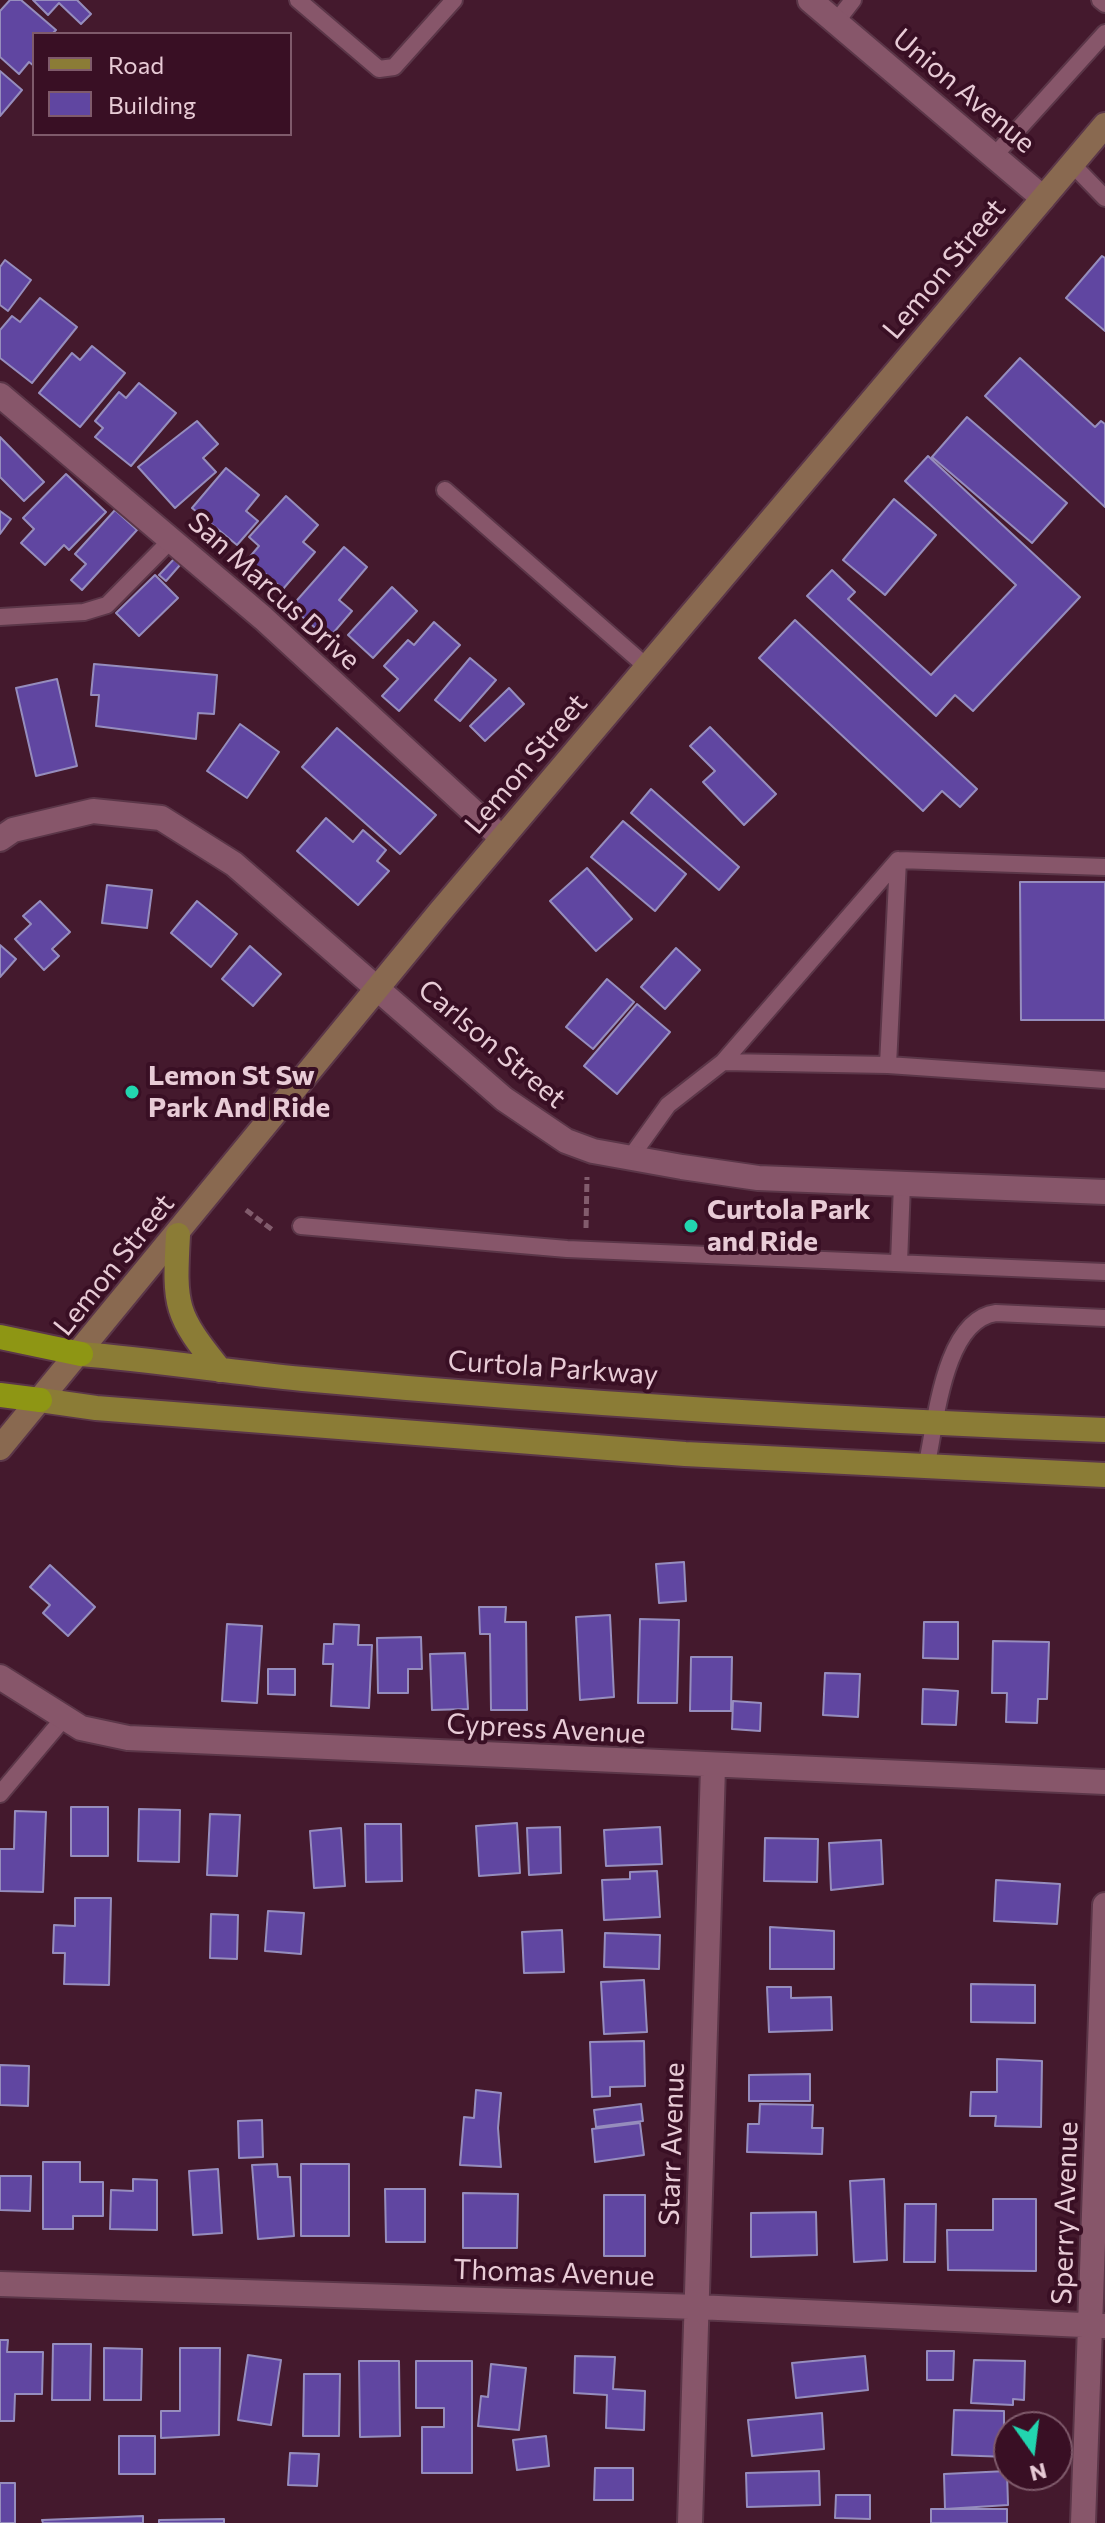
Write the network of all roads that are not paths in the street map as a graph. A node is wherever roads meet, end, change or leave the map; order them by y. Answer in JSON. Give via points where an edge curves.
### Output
{"nodes":[{"id":1,"x":298,"y":0,"type":"edge"},
{"id":2,"x":454,"y":0,"type":"edge"},
{"id":3,"x":810,"y":0,"type":"edge"},
{"id":4,"x":853,"y":0,"type":"edge"},
{"id":5,"x":1100,"y":0,"type":"edge"},
{"id":6,"x":1105,"y":4,"type":"edge"},
{"id":7,"x":836,"y":22,"type":"junction"},
{"id":8,"x":1105,"y":33,"type":"edge"},
{"id":9,"x":1105,"y":125,"type":"edge"},
{"id":10,"x":994,"y":156,"type":"junction"},
{"id":11,"x":1072,"y":164,"type":"junction"},
{"id":12,"x":1043,"y":198,"type":"junction"},
{"id":13,"x":1105,"y":198,"type":"edge"},
{"id":14,"x":0,"y":395,"type":"edge"},
{"id":15,"x":445,"y":490,"type":"dead end"},
{"id":16,"x":171,"y":540,"type":"junction"},
{"id":17,"x":0,"y":617,"type":"edge"},
{"id":18,"x":647,"y":667,"type":"junction"},
{"id":19,"x":502,"y":838,"type":"junction"},
{"id":20,"x":0,"y":839,"type":"edge"},
{"id":21,"x":898,"y":860,"type":"junction"},
{"id":22,"x":1105,"y":867,"type":"edge"},
{"id":23,"x":379,"y":987,"type":"junction"},
{"id":24,"x":723,"y":1062,"type":"junction"},
{"id":25,"x":888,"y":1065,"type":"junction"},
{"id":26,"x":1105,"y":1080,"type":"edge"},
{"id":27,"x":630,"y":1158,"type":"junction"},
{"id":28,"x":902,"y":1184,"type":"junction"},
{"id":29,"x":1105,"y":1192,"type":"edge"},
{"id":30,"x":301,"y":1226,"type":"dead end"},
{"id":31,"x":178,"y":1235,"type":"junction"},
{"id":32,"x":899,"y":1263,"type":"junction"},
{"id":33,"x":1105,"y":1272,"type":"edge"},
{"id":34,"x":1105,"y":1318,"type":"edge"},
{"id":35,"x":0,"y":1337,"type":"edge"},
{"id":36,"x":81,"y":1354,"type":"junction"},
{"id":37,"x":220,"y":1370,"type":"junction"},
{"id":38,"x":0,"y":1395,"type":"edge"},
{"id":39,"x":40,"y":1400,"type":"junction"},
{"id":40,"x":936,"y":1424,"type":"junction"},
{"id":41,"x":1105,"y":1430,"type":"edge"},
{"id":42,"x":0,"y":1448,"type":"edge"},
{"id":43,"x":926,"y":1468,"type":"junction"},
{"id":44,"x":1105,"y":1475,"type":"edge"},
{"id":45,"x":0,"y":1677,"type":"edge"},
{"id":46,"x":63,"y":1719,"type":"junction"},
{"id":47,"x":713,"y":1767,"type":"junction"},
{"id":48,"x":1105,"y":1782,"type":"edge"},
{"id":49,"x":0,"y":1794,"type":"edge"},
{"id":50,"x":1105,"y":1905,"type":"edge"},
{"id":51,"x":0,"y":2284,"type":"edge"},
{"id":52,"x":697,"y":2307,"type":"junction"},
{"id":53,"x":1098,"y":2325,"type":"edge"},
{"id":54,"x":690,"y":2523,"type":"edge"},
{"id":55,"x":1083,"y":2523,"type":"edge"}],
"edges":[{"from":1,"to":2,"type":"lane","via":[[379,69],[394,67]]},
{"from":3,"to":7,"type":"street","name":"Union Avenue"},
{"from":4,"to":7,"type":"lane"},
{"from":5,"to":6,"type":"lane"},
{"from":7,"to":10,"type":"street","name":"Union Avenue"},
{"from":8,"to":10,"type":"lane"},
{"from":9,"to":11,"type":"street","name":"Lemon Street"},
{"from":10,"to":12,"type":"street","name":"Union Avenue"},
{"from":11,"to":12,"type":"street","name":"Lemon Street"},
{"from":11,"to":13,"type":"lane"},
{"from":12,"to":18,"type":"street","name":"Lemon Street"},
{"from":14,"to":16,"type":"street","name":"San Marcus Drive"},
{"from":15,"to":18,"type":"lane"},
{"from":16,"to":17,"type":"lane","via":[[107,605],[84,612]]},
{"from":16,"to":19,"type":"street","name":"San Marcus Drive"},
{"from":18,"to":19,"type":"street","name":"Lemon Street"},
{"from":19,"to":23,"type":"street","name":"Lemon Street"},
{"from":20,"to":23,"type":"street","name":"Carlson Street","via":[[13,830],[93,811],[161,818],[234,864]]},
{"from":21,"to":22,"type":"lane"},
{"from":21,"to":24,"type":"lane"},
{"from":21,"to":25,"type":"lane"},
{"from":23,"to":27,"type":"street","name":"Carlson Street","via":[[542,1128],[593,1151]]},
{"from":23,"to":31,"type":"street","name":"Lemon Street"},
{"from":24,"to":25,"type":"lane"},
{"from":24,"to":27,"type":"lane","via":[[668,1105]]},
{"from":25,"to":26,"type":"lane"},
{"from":27,"to":28,"type":"street","name":"Carlson Street","via":[[758,1178]]},
{"from":28,"to":29,"type":"street","name":"Carlson Street"},
{"from":28,"to":32,"type":"lane"},
{"from":30,"to":32,"type":"lane","via":[[586,1250]]},
{"from":31,"to":36,"type":"street","name":"Lemon Street"},
{"from":31,"to":37,"type":"main road","via":[[175,1291],[186,1327]]},
{"from":32,"to":33,"type":"lane"},
{"from":34,"to":40,"type":"lane","via":[[996,1313],[979,1317],[957,1341]]},
{"from":35,"to":36,"type":"highway","name":"Curtola Parkway"},
{"from":36,"to":37,"type":"main road","name":"Curtola Parkway"},
{"from":36,"to":39,"type":"street","name":"Lemon Street"},
{"from":37,"to":40,"type":"main road","name":"Curtola Parkway"},
{"from":38,"to":39,"type":"highway"},
{"from":39,"to":42,"type":"street","name":"Lemon Street"},
{"from":39,"to":43,"type":"main road","via":[[553,1445]]},
{"from":40,"to":41,"type":"main road","name":"Curtola Parkway"},
{"from":40,"to":43,"type":"lane"},
{"from":43,"to":44,"type":"main road"},
{"from":45,"to":46,"type":"street","name":"Cypress Avenue"},
{"from":46,"to":47,"type":"street","name":"Cypress Avenue","via":[[128,1738]]},
{"from":46,"to":49,"type":"lane"},
{"from":47,"to":48,"type":"street","name":"Cypress Avenue"},
{"from":47,"to":52,"type":"street","name":"Starr Avenue"},
{"from":50,"to":53,"type":"street","name":"Sperry Avenue"},
{"from":51,"to":52,"type":"street","name":"Thomas Avenue"},
{"from":52,"to":53,"type":"street","name":"Thomas Avenue"},
{"from":52,"to":54,"type":"street","name":"Starr Avenue"},
{"from":53,"to":55,"type":"street","name":"Sperry Avenue"}]}
